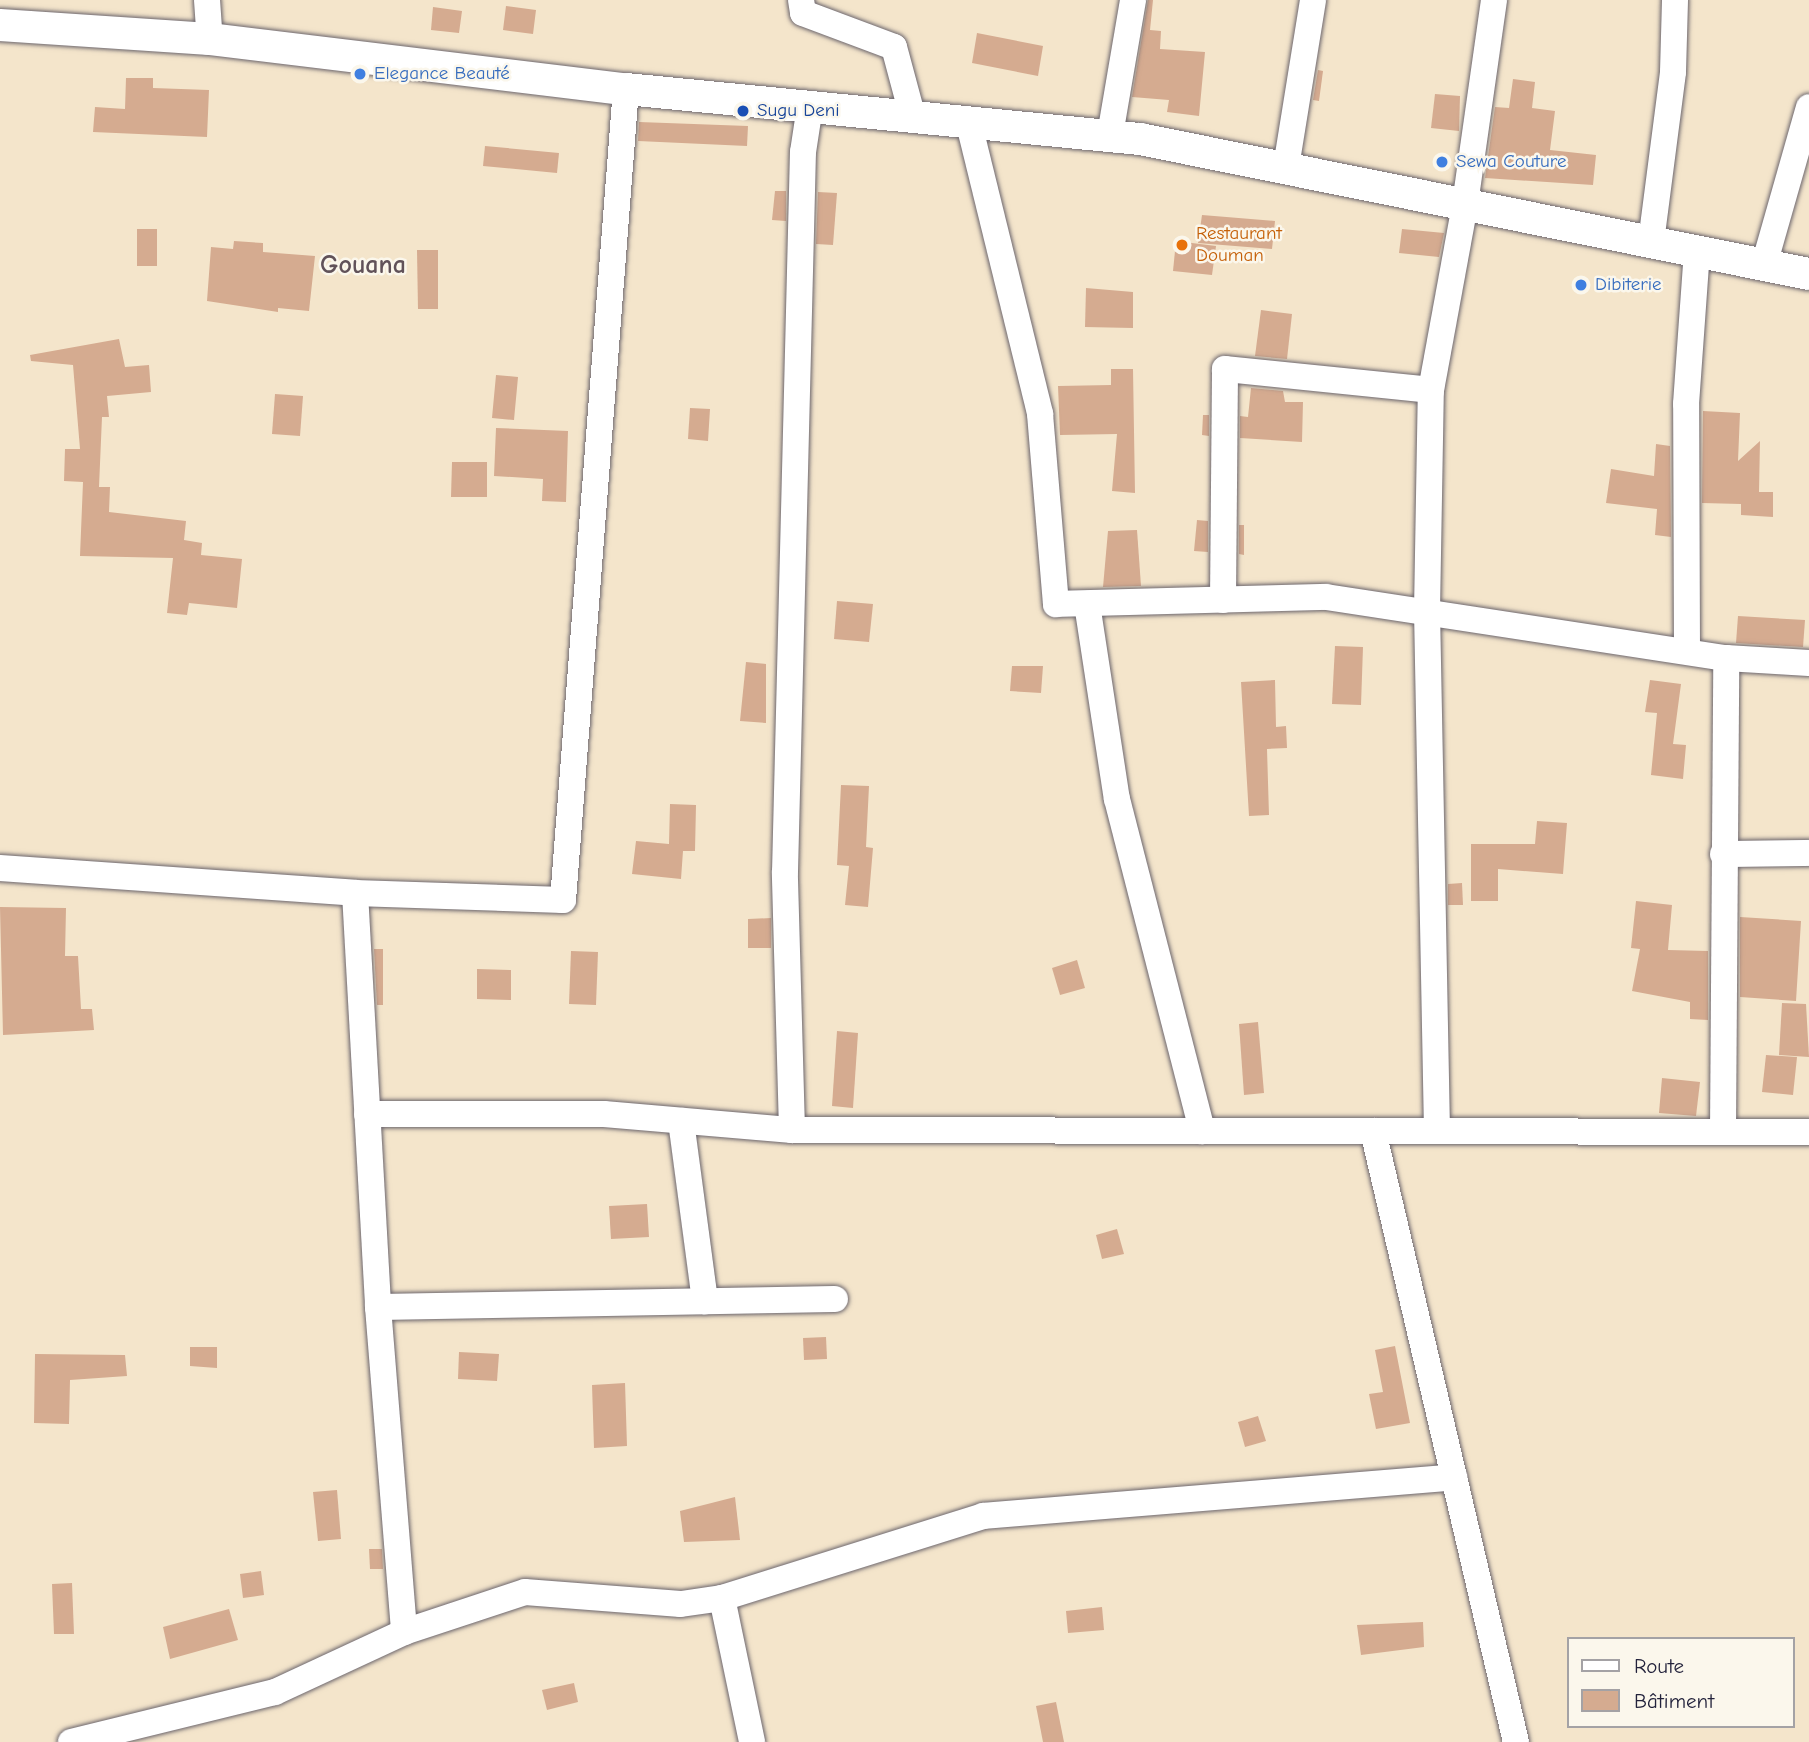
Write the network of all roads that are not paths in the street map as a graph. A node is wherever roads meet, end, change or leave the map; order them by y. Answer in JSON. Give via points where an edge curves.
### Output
{"nodes":[{"id":1,"x":207,"y":0,"type":"edge"},
{"id":2,"x":801,"y":0,"type":"edge"},
{"id":3,"x":1133,"y":0,"type":"edge"},
{"id":4,"x":1313,"y":0,"type":"edge"},
{"id":5,"x":1494,"y":0,"type":"edge"},
{"id":6,"x":1675,"y":0,"type":"edge"},
{"id":7,"x":0,"y":25,"type":"edge"},
{"id":8,"x":210,"y":39,"type":"junction"},
{"id":9,"x":626,"y":89,"type":"junction"},
{"id":10,"x":810,"y":106,"type":"junction"},
{"id":11,"x":1809,"y":107,"type":"edge"},
{"id":12,"x":912,"y":114,"type":"junction"},
{"id":13,"x":968,"y":120,"type":"junction"},
{"id":14,"x":1110,"y":135,"type":"junction"},
{"id":15,"x":1286,"y":167,"type":"junction"},
{"id":16,"x":1465,"y":204,"type":"junction"},
{"id":17,"x":1651,"y":242,"type":"junction"},
{"id":18,"x":1697,"y":251,"type":"junction"},
{"id":19,"x":1764,"y":265,"type":"junction"},
{"id":20,"x":1809,"y":274,"type":"edge"},
{"id":21,"x":1431,"y":390,"type":"junction"},
{"id":22,"x":1223,"y":600,"type":"junction"},
{"id":23,"x":1087,"y":604,"type":"junction"},
{"id":24,"x":1427,"y":611,"type":"junction"},
{"id":25,"x":1687,"y":651,"type":"junction"},
{"id":26,"x":1726,"y":658,"type":"junction"},
{"id":27,"x":1809,"y":663,"type":"edge"},
{"id":28,"x":1809,"y":853,"type":"edge"},
{"id":29,"x":1723,"y":854,"type":"junction"},
{"id":30,"x":0,"y":867,"type":"edge"},
{"id":31,"x":355,"y":893,"type":"junction"},
{"id":32,"x":367,"y":1114,"type":"junction"},
{"id":33,"x":681,"y":1121,"type":"junction"},
{"id":34,"x":792,"y":1130,"type":"junction"},
{"id":35,"x":1202,"y":1131,"type":"junction"},
{"id":36,"x":1373,"y":1131,"type":"junction"},
{"id":37,"x":1437,"y":1131,"type":"junction"},
{"id":38,"x":1723,"y":1132,"type":"junction"},
{"id":39,"x":1809,"y":1132,"type":"edge"},
{"id":40,"x":835,"y":1299,"type":"dead end"},
{"id":41,"x":705,"y":1301,"type":"junction"},
{"id":42,"x":378,"y":1307,"type":"junction"},
{"id":43,"x":1454,"y":1477,"type":"junction"},
{"id":44,"x":722,"y":1598,"type":"junction"},
{"id":45,"x":404,"y":1632,"type":"junction"},
{"id":46,"x":71,"y":1742,"type":"edge"},
{"id":47,"x":752,"y":1742,"type":"edge"},
{"id":48,"x":1516,"y":1742,"type":"edge"}],
"edges":[{"from":1,"to":8,"type":"street"},
{"from":2,"to":12,"type":"street","via":[[803,13],[894,47]]},
{"from":3,"to":14,"type":"street"},
{"from":4,"to":15,"type":"street"},
{"from":5,"to":16,"type":"street"},
{"from":6,"to":17,"type":"street","via":[[1673,72]]},
{"from":7,"to":8,"type":"street"},
{"from":8,"to":9,"type":"street"},
{"from":9,"to":10,"type":"street"},
{"from":9,"to":31,"type":"street","via":[[563,900]]},
{"from":10,"to":12,"type":"street"},
{"from":10,"to":34,"type":"street","via":[[803,152],[785,872]]},
{"from":11,"to":19,"type":"street"},
{"from":12,"to":13,"type":"street"},
{"from":13,"to":14,"type":"street"},
{"from":13,"to":23,"type":"street","via":[[1040,414],[1056,604]]},
{"from":14,"to":15,"type":"street"},
{"from":15,"to":16,"type":"street"},
{"from":16,"to":17,"type":"street"},
{"from":16,"to":21,"type":"street"},
{"from":17,"to":18,"type":"street"},
{"from":18,"to":19,"type":"street"},
{"from":18,"to":25,"type":"street","via":[[1686,404]]},
{"from":19,"to":20,"type":"street"},
{"from":21,"to":22,"type":"street","via":[[1225,369]]},
{"from":21,"to":24,"type":"street"},
{"from":22,"to":23,"type":"street"},
{"from":22,"to":24,"type":"street","via":[[1326,597]]},
{"from":23,"to":35,"type":"street","via":[[1117,799]]},
{"from":24,"to":25,"type":"street"},
{"from":24,"to":37,"type":"street"},
{"from":25,"to":26,"type":"street"},
{"from":26,"to":27,"type":"street"},
{"from":26,"to":29,"type":"street"},
{"from":28,"to":29,"type":"street"},
{"from":29,"to":38,"type":"street"},
{"from":30,"to":31,"type":"street"},
{"from":31,"to":32,"type":"street"},
{"from":32,"to":33,"type":"street","via":[[604,1114]]},
{"from":32,"to":42,"type":"street"},
{"from":33,"to":34,"type":"street"},
{"from":33,"to":41,"type":"street"},
{"from":34,"to":35,"type":"street"},
{"from":35,"to":36,"type":"street"},
{"from":36,"to":37,"type":"street"},
{"from":36,"to":43,"type":"street"},
{"from":37,"to":38,"type":"street"},
{"from":38,"to":39,"type":"street"},
{"from":40,"to":41,"type":"street"},
{"from":41,"to":42,"type":"street"},
{"from":42,"to":45,"type":"street"},
{"from":43,"to":44,"type":"street","via":[[983,1516]]},
{"from":43,"to":48,"type":"street"},
{"from":44,"to":45,"type":"street","via":[[681,1604],[525,1592]]},
{"from":44,"to":47,"type":"street"},
{"from":45,"to":46,"type":"street","via":[[275,1692]]}]}
